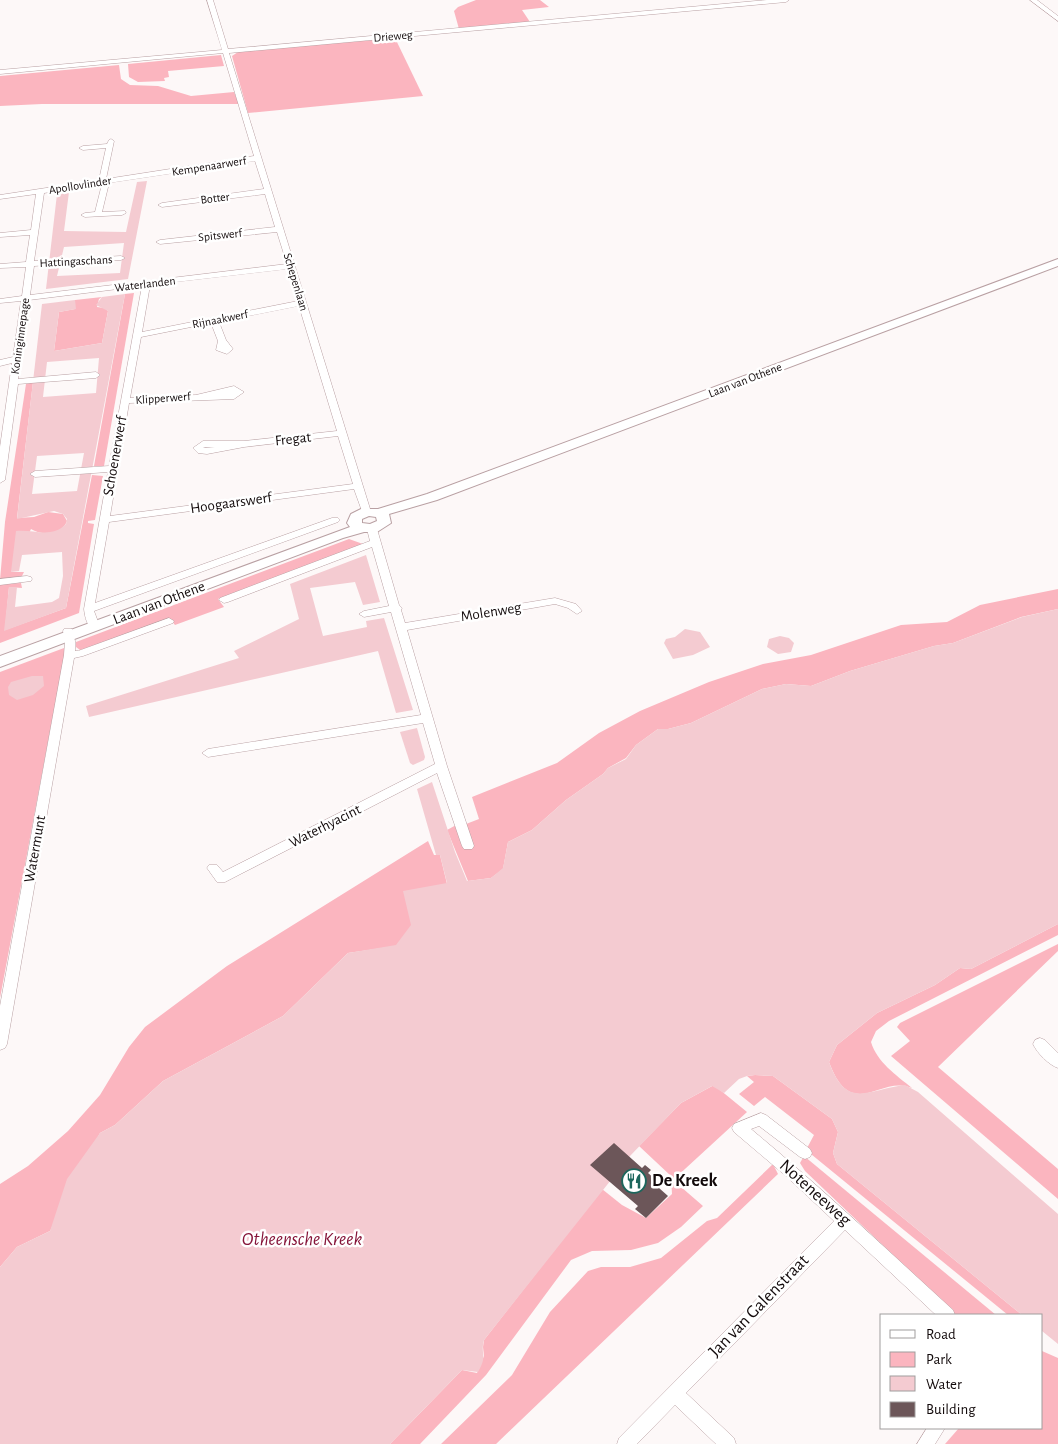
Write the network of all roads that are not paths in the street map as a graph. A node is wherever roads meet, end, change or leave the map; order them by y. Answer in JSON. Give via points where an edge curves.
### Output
{"nodes":[{"id":1,"x":210,"y":0,"type":"edge"},
{"id":2,"x":786,"y":0,"type":"edge"},
{"id":3,"x":1033,"y":0,"type":"edge"},
{"id":4,"x":1058,"y":19,"type":"edge"},
{"id":5,"x":226,"y":52,"type":"junction"},
{"id":6,"x":0,"y":72,"type":"edge"},
{"id":7,"x":83,"y":148,"type":"dead end"},
{"id":8,"x":258,"y":158,"type":"junction"},
{"id":9,"x":160,"y":173,"type":"joint"},
{"id":10,"x":104,"y":182,"type":"junction"},
{"id":11,"x":40,"y":192,"type":"junction"},
{"id":12,"x":268,"y":192,"type":"junction"},
{"id":13,"x":0,"y":197,"type":"edge"},
{"id":14,"x":162,"y":205,"type":"dead end"},
{"id":15,"x":122,"y":213,"type":"dead end"},
{"id":16,"x":98,"y":214,"type":"junction"},
{"id":17,"x":85,"y":215,"type":"dead end"},
{"id":18,"x":280,"y":229,"type":"junction"},
{"id":19,"x":35,"y":232,"type":"junction"},
{"id":20,"x":0,"y":235,"type":"edge"},
{"id":21,"x":160,"y":242,"type":"dead end"},
{"id":22,"x":121,"y":258,"type":"dead end"},
{"id":23,"x":1058,"y":262,"type":"edge"},
{"id":24,"x":30,"y":263,"type":"junction"},
{"id":25,"x":0,"y":266,"type":"edge"},
{"id":26,"x":291,"y":266,"type":"junction"},
{"id":27,"x":146,"y":284,"type":"junction"},
{"id":28,"x":25,"y":298,"type":"junction"},
{"id":29,"x":0,"y":301,"type":"edge"},
{"id":30,"x":302,"y":303,"type":"junction"},
{"id":31,"x":214,"y":320,"type":"junction"},
{"id":32,"x":138,"y":335,"type":"junction"},
{"id":33,"x":222,"y":340,"type":"dead end"},
{"id":34,"x":16,"y":359,"type":"junction"},
{"id":35,"x":0,"y":363,"type":"edge"},
{"id":36,"x":96,"y":376,"type":"dead end"},
{"id":37,"x":13,"y":382,"type":"junction"},
{"id":38,"x":200,"y":396,"type":"dead end"},
{"id":39,"x":125,"y":401,"type":"junction"},
{"id":40,"x":343,"y":433,"type":"junction"},
{"id":41,"x":244,"y":444,"type":"dead end"},
{"id":42,"x":113,"y":469,"type":"junction"},
{"id":43,"x":35,"y":474,"type":"dead end"},
{"id":44,"x":0,"y":477,"type":"edge"},
{"id":45,"x":358,"y":486,"type":"junction"},
{"id":46,"x":376,"y":515,"type":"junction"},
{"id":47,"x":104,"y":520,"type":"junction"},
{"id":48,"x":335,"y":520,"type":"dead end"},
{"id":49,"x":366,"y":531,"type":"junction"},
{"id":50,"x":312,"y":538,"type":"junction"},
{"id":51,"x":27,"y":579,"type":"dead end"},
{"id":52,"x":0,"y":582,"type":"edge"},
{"id":53,"x":224,"y":600,"type":"dead end"},
{"id":54,"x":397,"y":608,"type":"junction"},
{"id":55,"x":577,"y":611,"type":"dead end"},
{"id":56,"x":364,"y":614,"type":"dead end"},
{"id":57,"x":92,"y":619,"type":"junction"},
{"id":58,"x":169,"y":621,"type":"dead end"},
{"id":59,"x":402,"y":627,"type":"junction"},
{"id":60,"x":68,"y":634,"type":"junction"},
{"id":61,"x":69,"y":654,"type":"junction"},
{"id":62,"x":0,"y":656,"type":"edge"},
{"id":63,"x":0,"y":662,"type":"edge"},
{"id":64,"x":428,"y":718,"type":"junction"},
{"id":65,"x":208,"y":753,"type":"dead end"},
{"id":66,"x":441,"y":766,"type":"junction"},
{"id":67,"x":468,"y":846,"type":"dead end"},
{"id":68,"x":213,"y":868,"type":"dead end"},
{"id":69,"x":0,"y":1044,"type":"edge"},
{"id":70,"x":1040,"y":1044,"type":"dead end"},
{"id":71,"x":1058,"y":1062,"type":"edge"},
{"id":72,"x":804,"y":1153,"type":"dead end"},
{"id":73,"x":844,"y":1220,"type":"junction"},
{"id":74,"x":946,"y":1314,"type":"edge"},
{"id":75,"x":674,"y":1393,"type":"junction"},
{"id":76,"x":936,"y":1429,"type":"edge"},
{"id":77,"x":625,"y":1444,"type":"edge"},
{"id":78,"x":728,"y":1444,"type":"edge"},
{"id":79,"x":924,"y":1444,"type":"edge"}],
"edges":[{"from":1,"to":5,"type":"street"},
{"from":2,"to":5,"type":"street","name":"Drieweg"},
{"from":3,"to":4,"type":"street"},
{"from":5,"to":6,"type":"street","name":"Drieweg"},
{"from":5,"to":8,"type":"street","name":"Schepenlaan"},
{"from":7,"to":10,"type":"street","via":[[111,144],[103,163]]},
{"from":8,"to":9,"type":"street","name":"Kempenaarwerf"},
{"from":8,"to":12,"type":"street","name":"Schepenlaan"},
{"from":9,"to":10,"type":"street","name":"Apollovlinder"},
{"from":10,"to":11,"type":"street","name":"Apollovlinder"},
{"from":10,"to":16,"type":"street"},
{"from":11,"to":13,"type":"street","name":"Apollovlinder"},
{"from":11,"to":19,"type":"street","name":"Koninginnepage"},
{"from":12,"to":14,"type":"street","name":"Botter"},
{"from":12,"to":18,"type":"street","name":"Schepenlaan"},
{"from":15,"to":16,"type":"street"},
{"from":16,"to":17,"type":"street"},
{"from":18,"to":21,"type":"street","name":"Spitswerf"},
{"from":18,"to":26,"type":"street","name":"Schepenlaan"},
{"from":19,"to":20,"type":"street"},
{"from":19,"to":24,"type":"street","name":"Koninginnepage"},
{"from":22,"to":24,"type":"street","name":"Hattingaschans"},
{"from":23,"to":46,"type":"street","name":"Laan van Othene","via":[[432,497]]},
{"from":24,"to":25,"type":"street","name":"Hattingaschans"},
{"from":24,"to":28,"type":"street","name":"Koninginnepage"},
{"from":26,"to":27,"type":"street","name":"Waterlanden"},
{"from":26,"to":30,"type":"street","name":"Schepenlaan"},
{"from":27,"to":28,"type":"street","name":"Waterlanden"},
{"from":27,"to":32,"type":"street","name":"Schoenerwerf"},
{"from":28,"to":29,"type":"street","name":"Waterlanden"},
{"from":28,"to":34,"type":"street","name":"Koninginnepage"},
{"from":30,"to":31,"type":"street","name":"Rijnaakwerf"},
{"from":30,"to":40,"type":"street","name":"Schepenlaan"},
{"from":31,"to":32,"type":"street","name":"Rijnaakwerf"},
{"from":31,"to":33,"type":"street"},
{"from":32,"to":39,"type":"street","name":"Schoenerwerf"},
{"from":34,"to":35,"type":"street"},
{"from":34,"to":37,"type":"street","name":"Koninginnepage"},
{"from":36,"to":37,"type":"street"},
{"from":37,"to":44,"type":"street","name":"Koninginnepage"},
{"from":38,"to":39,"type":"street","name":"Klipperwerf"},
{"from":39,"to":42,"type":"street","name":"Schoenerwerf"},
{"from":40,"to":41,"type":"street","name":"Fregat"},
{"from":40,"to":45,"type":"street","name":"Schepenlaan"},
{"from":42,"to":43,"type":"street"},
{"from":42,"to":47,"type":"street","name":"Schoenerwerf"},
{"from":45,"to":46,"type":"street","name":"Schepenlaan"},
{"from":45,"to":47,"type":"street","name":"Hoogaarswerf"},
{"from":46,"to":49,"type":"street","via":[[382,526]]},
{"from":46,"to":49,"type":"street","via":[[356,517]]},
{"from":47,"to":57,"type":"street","name":"Schoenerwerf"},
{"from":48,"to":50,"type":"street","name":"Laan van Othene"},
{"from":49,"to":50,"type":"street","name":"Laan van Othene"},
{"from":49,"to":53,"type":"street"},
{"from":49,"to":54,"type":"street"},
{"from":50,"to":57,"type":"street","name":"Laan van Othene"},
{"from":51,"to":52,"type":"street"},
{"from":54,"to":56,"type":"street"},
{"from":54,"to":59,"type":"street"},
{"from":55,"to":59,"type":"street","name":"Molenweg","via":[[555,601]]},
{"from":57,"to":60,"type":"street","name":"Laan van Othene"},
{"from":58,"to":61,"type":"street","via":[[79,654]]},
{"from":59,"to":64,"type":"street"},
{"from":60,"to":61,"type":"street","name":"Watermunt"},
{"from":60,"to":62,"type":"street","name":"Laan van Othene"},
{"from":60,"to":63,"type":"street","name":"Laan van Othene"},
{"from":61,"to":69,"type":"street","name":"Watermunt"},
{"from":64,"to":65,"type":"street"},
{"from":64,"to":66,"type":"street"},
{"from":66,"to":67,"type":"street"},
{"from":66,"to":68,"type":"street","name":"Waterhyacint","via":[[221,879]]},
{"from":70,"to":71,"type":"street"},
{"from":72,"to":73,"type":"street","name":"Noteneeweg","via":[[761,1119],[739,1128],[792,1171]]},
{"from":73,"to":74,"type":"street","name":"Noteneeweg"},
{"from":73,"to":75,"type":"street","name":"Jan van Galenstraat"},
{"from":75,"to":77,"type":"street","name":"Jan van Galenstraat"},
{"from":75,"to":78,"type":"street"},
{"from":76,"to":79,"type":"street"}]}
